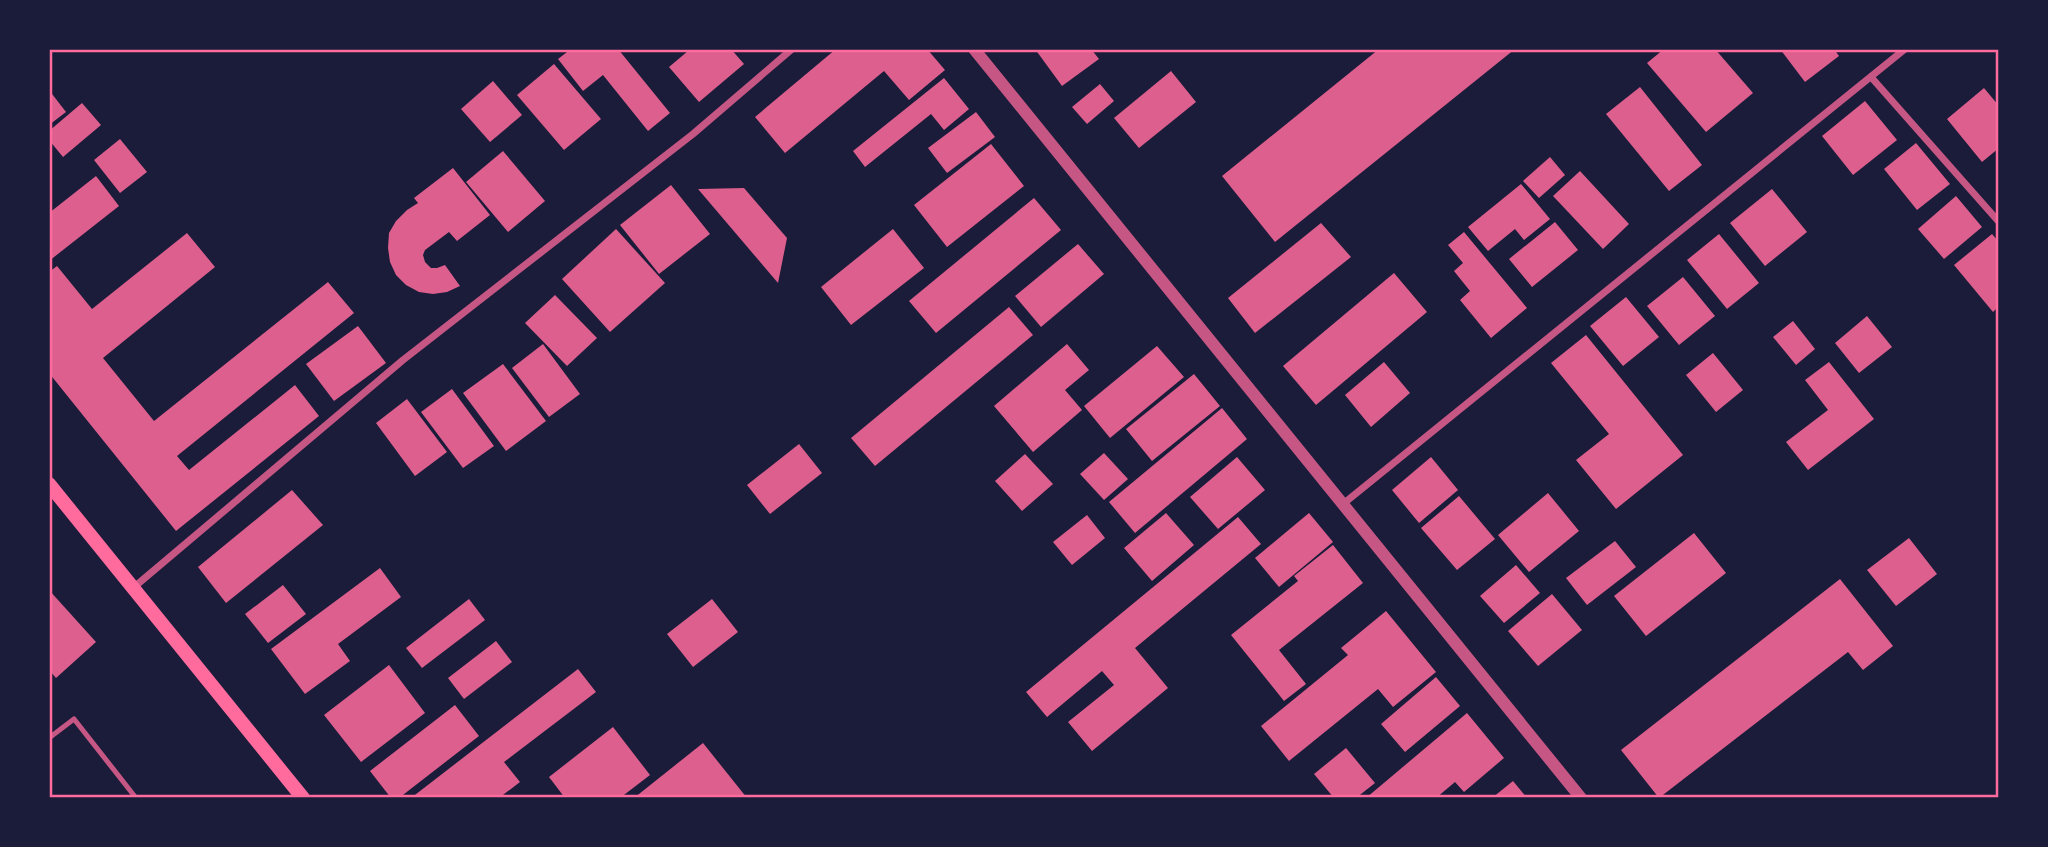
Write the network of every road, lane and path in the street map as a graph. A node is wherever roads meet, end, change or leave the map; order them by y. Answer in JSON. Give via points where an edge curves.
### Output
{"nodes":[{"id":1,"x":792,"y":49,"type":"edge"},
{"id":2,"x":974,"y":49,"type":"edge"},
{"id":3,"x":1905,"y":49,"type":"edge"},
{"id":4,"x":1871,"y":77,"type":"junction"},
{"id":5,"x":1999,"y":222,"type":"edge"},
{"id":6,"x":49,"y":484,"type":"edge"},
{"id":7,"x":1343,"y":504,"type":"junction"},
{"id":8,"x":134,"y":588,"type":"junction"},
{"id":9,"x":49,"y":738,"type":"edge"},
{"id":10,"x":136,"y":798,"type":"edge"},
{"id":11,"x":303,"y":798,"type":"edge"},
{"id":12,"x":1581,"y":798,"type":"edge"}],
"edges":[{"from":1,"to":8,"type":"street","via":[[693,134],[403,360]]},
{"from":2,"to":7,"type":"street"},
{"from":3,"to":4,"type":"street"},
{"from":4,"to":5,"type":"street"},
{"from":4,"to":7,"type":"street"},
{"from":6,"to":8,"type":"main road"},
{"from":7,"to":12,"type":"street"},
{"from":8,"to":11,"type":"main road"},
{"from":9,"to":10,"type":"lane","via":[[74,719]]}]}
